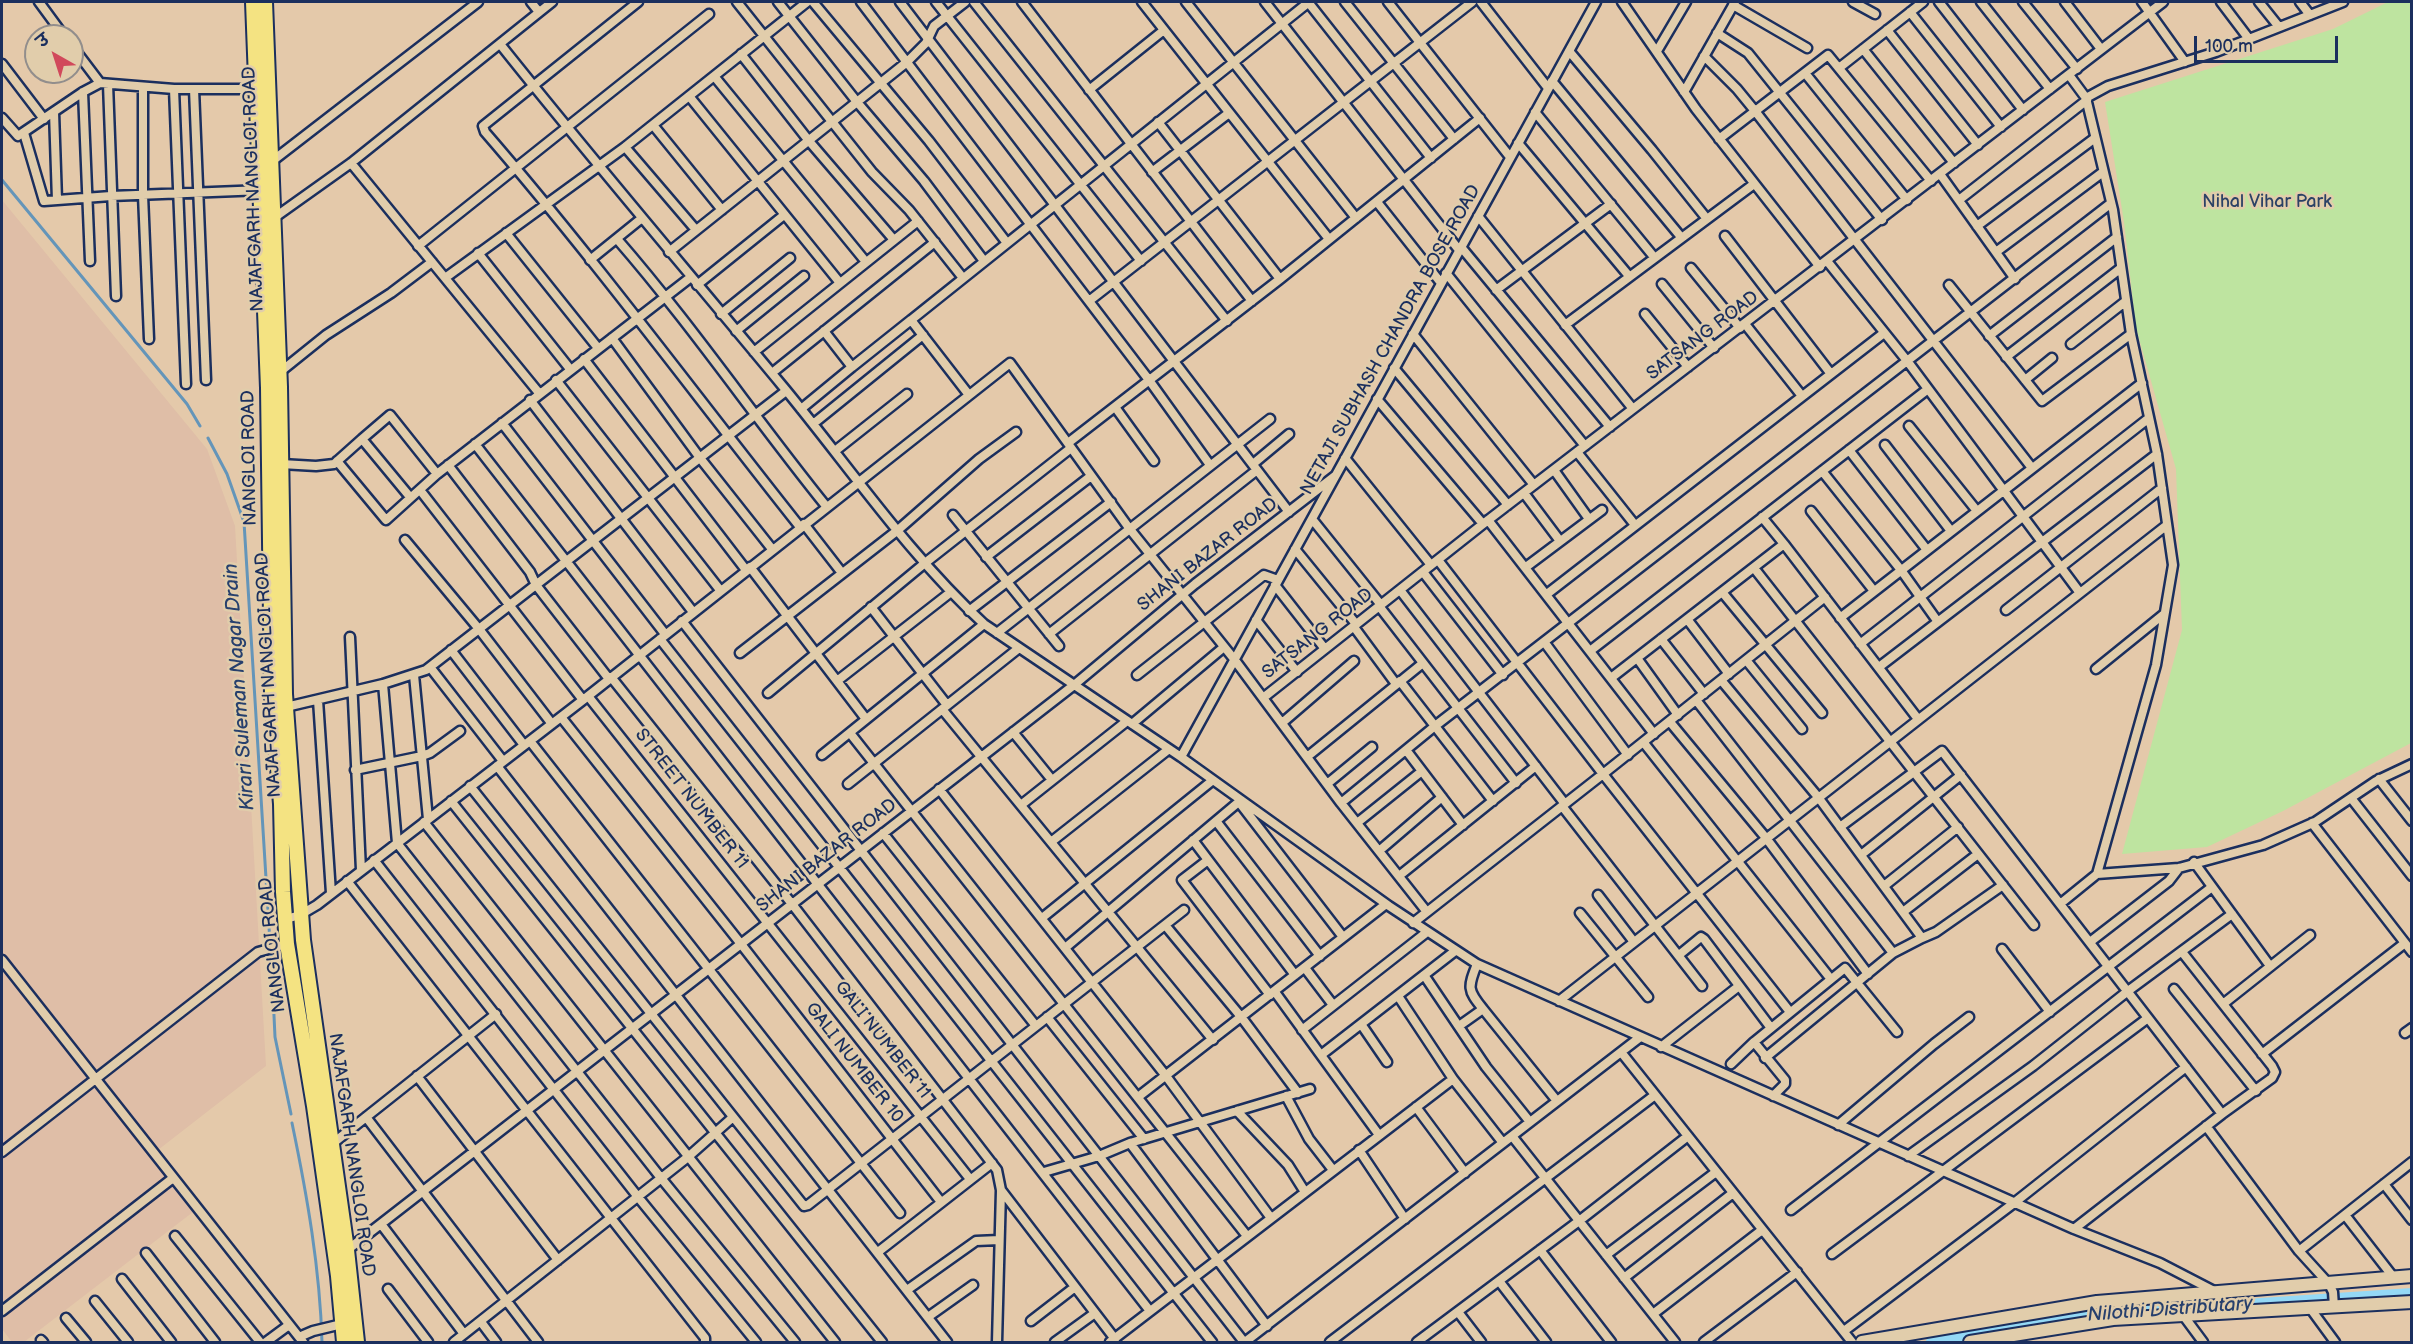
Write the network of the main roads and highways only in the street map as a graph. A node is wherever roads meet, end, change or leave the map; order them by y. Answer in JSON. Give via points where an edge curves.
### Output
{"nodes":[{"id":1,"x":253,"y":2,"type":"edge"},
{"id":2,"x":265,"y":2,"type":"edge"},
{"id":3,"x":266,"y":190,"type":"junction"},
{"id":4,"x":266,"y":222,"type":"junction"},
{"id":5,"x":341,"y":1254,"type":"junction"},
{"id":6,"x":344,"y":1342,"type":"edge"},
{"id":7,"x":357,"y":1342,"type":"edge"}],
"edges":[{"from":1,"to":3,"type":"main road","name":"NANGLOI ROAD","via":[[256,89]]},
{"from":2,"to":3,"type":"main road","name":"NAJAFGARH NANGLOI ROAD","via":[[271,162]]},
{"from":3,"to":4,"type":"main road","name":"NANGLOI ROAD"},
{"from":4,"to":5,"type":"main road","name":"NAJAFGARH NANGLOI ROAD","via":[[279,372],[286,707],[300,915],[332,1144]]},
{"from":4,"to":5,"type":"main road","name":"NANGLOI ROAD","via":[[272,695],[287,944]]},
{"from":5,"to":6,"type":"main road","name":"NANGLOI ROAD","via":[[335,1326]]},
{"from":5,"to":7,"type":"main road","name":"NAJAFGARH NANGLOI ROAD"}]}
